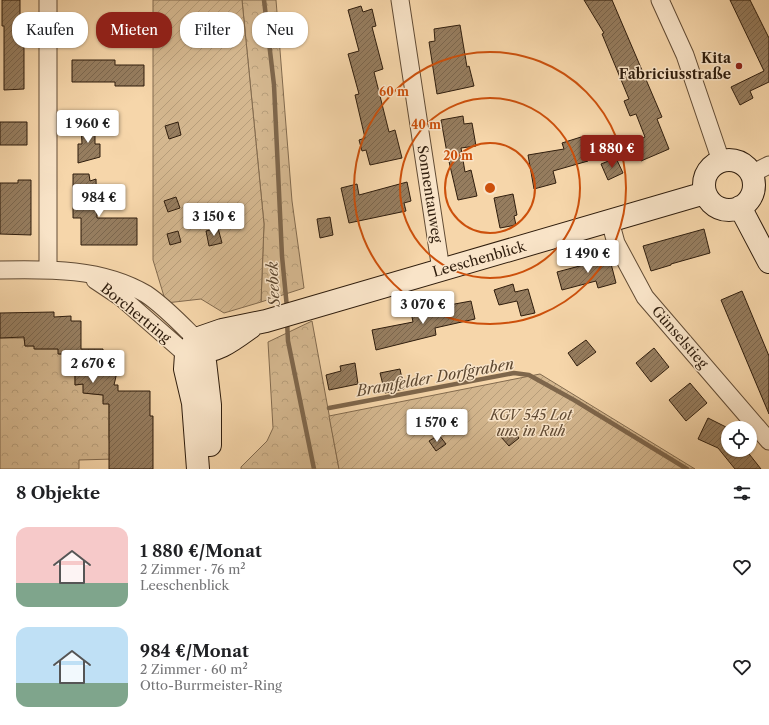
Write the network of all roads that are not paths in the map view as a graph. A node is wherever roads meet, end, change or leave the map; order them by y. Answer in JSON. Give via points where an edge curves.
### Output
{"nodes":[{"id":1,"x":48,"y":0,"type":"edge"},
{"id":2,"x":400,"y":0,"type":"edge"},
{"id":3,"x":660,"y":0,"type":"edge"},
{"id":4,"x":721,"y":161,"type":"junction"},
{"id":5,"x":760,"y":170,"type":"edge"},
{"id":6,"x":705,"y":193,"type":"junction"},
{"id":7,"x":740,"y":207,"type":"junction"},
{"id":8,"x":610,"y":221,"type":"junction"},
{"id":9,"x":769,"y":262,"type":"edge"},
{"id":10,"x":48,"y":269,"type":"junction"},
{"id":11,"x":0,"y":270,"type":"edge"},
{"id":12,"x":441,"y":270,"type":"junction"},
{"id":13,"x":253,"y":325,"type":"junction"},
{"id":14,"x":226,"y":346,"type":"junction"},
{"id":15,"x":196,"y":349,"type":"junction"},
{"id":16,"x":210,"y":405,"type":"junction"},
{"id":17,"x":769,"y":441,"type":"edge"},
{"id":18,"x":198,"y":469,"type":"edge"},
{"id":19,"x":210,"y":469,"type":"edge"}],
"edges":[{"from":1,"to":10,"type":"street"},
{"from":2,"to":12,"type":"street","name":"Sonnentauweg"},
{"from":3,"to":4,"type":"street","via":[[685,55]]},
{"from":4,"to":5,"type":"street","via":[[731,160]]},
{"from":4,"to":6,"type":"street","via":[[709,169],[705,177]]},
{"from":5,"to":7,"type":"street","via":[[754,181],[751,196]]},
{"from":6,"to":7,"type":"street","via":[[713,205],[719,208],[726,210]]},
{"from":6,"to":8,"type":"street","name":"Leeschenblick"},
{"from":7,"to":9,"type":"street"},
{"from":8,"to":12,"type":"street","name":"Leeschenblick"},
{"from":8,"to":17,"type":"street","name":"Günselstieg","via":[[616,243],[645,297]]},
{"from":10,"to":11,"type":"street","name":"Borchertring"},
{"from":10,"to":15,"type":"street","name":"Borchertring","via":[[85,273],[118,281],[148,295]]},
{"from":12,"to":13,"type":"street","name":"Leeschenblick"},
{"from":13,"to":14,"type":"street","name":"Leeschenblick"},
{"from":13,"to":15,"type":"street","name":"Leeschenblick","via":[[222,330]]},
{"from":14,"to":15,"type":"street"},
{"from":14,"to":16,"type":"street","via":[[216,367]]},
{"from":15,"to":16,"type":"street"},
{"from":15,"to":18,"type":"street","via":[[186,369],[194,402]]},
{"from":16,"to":19,"type":"street"}]}
